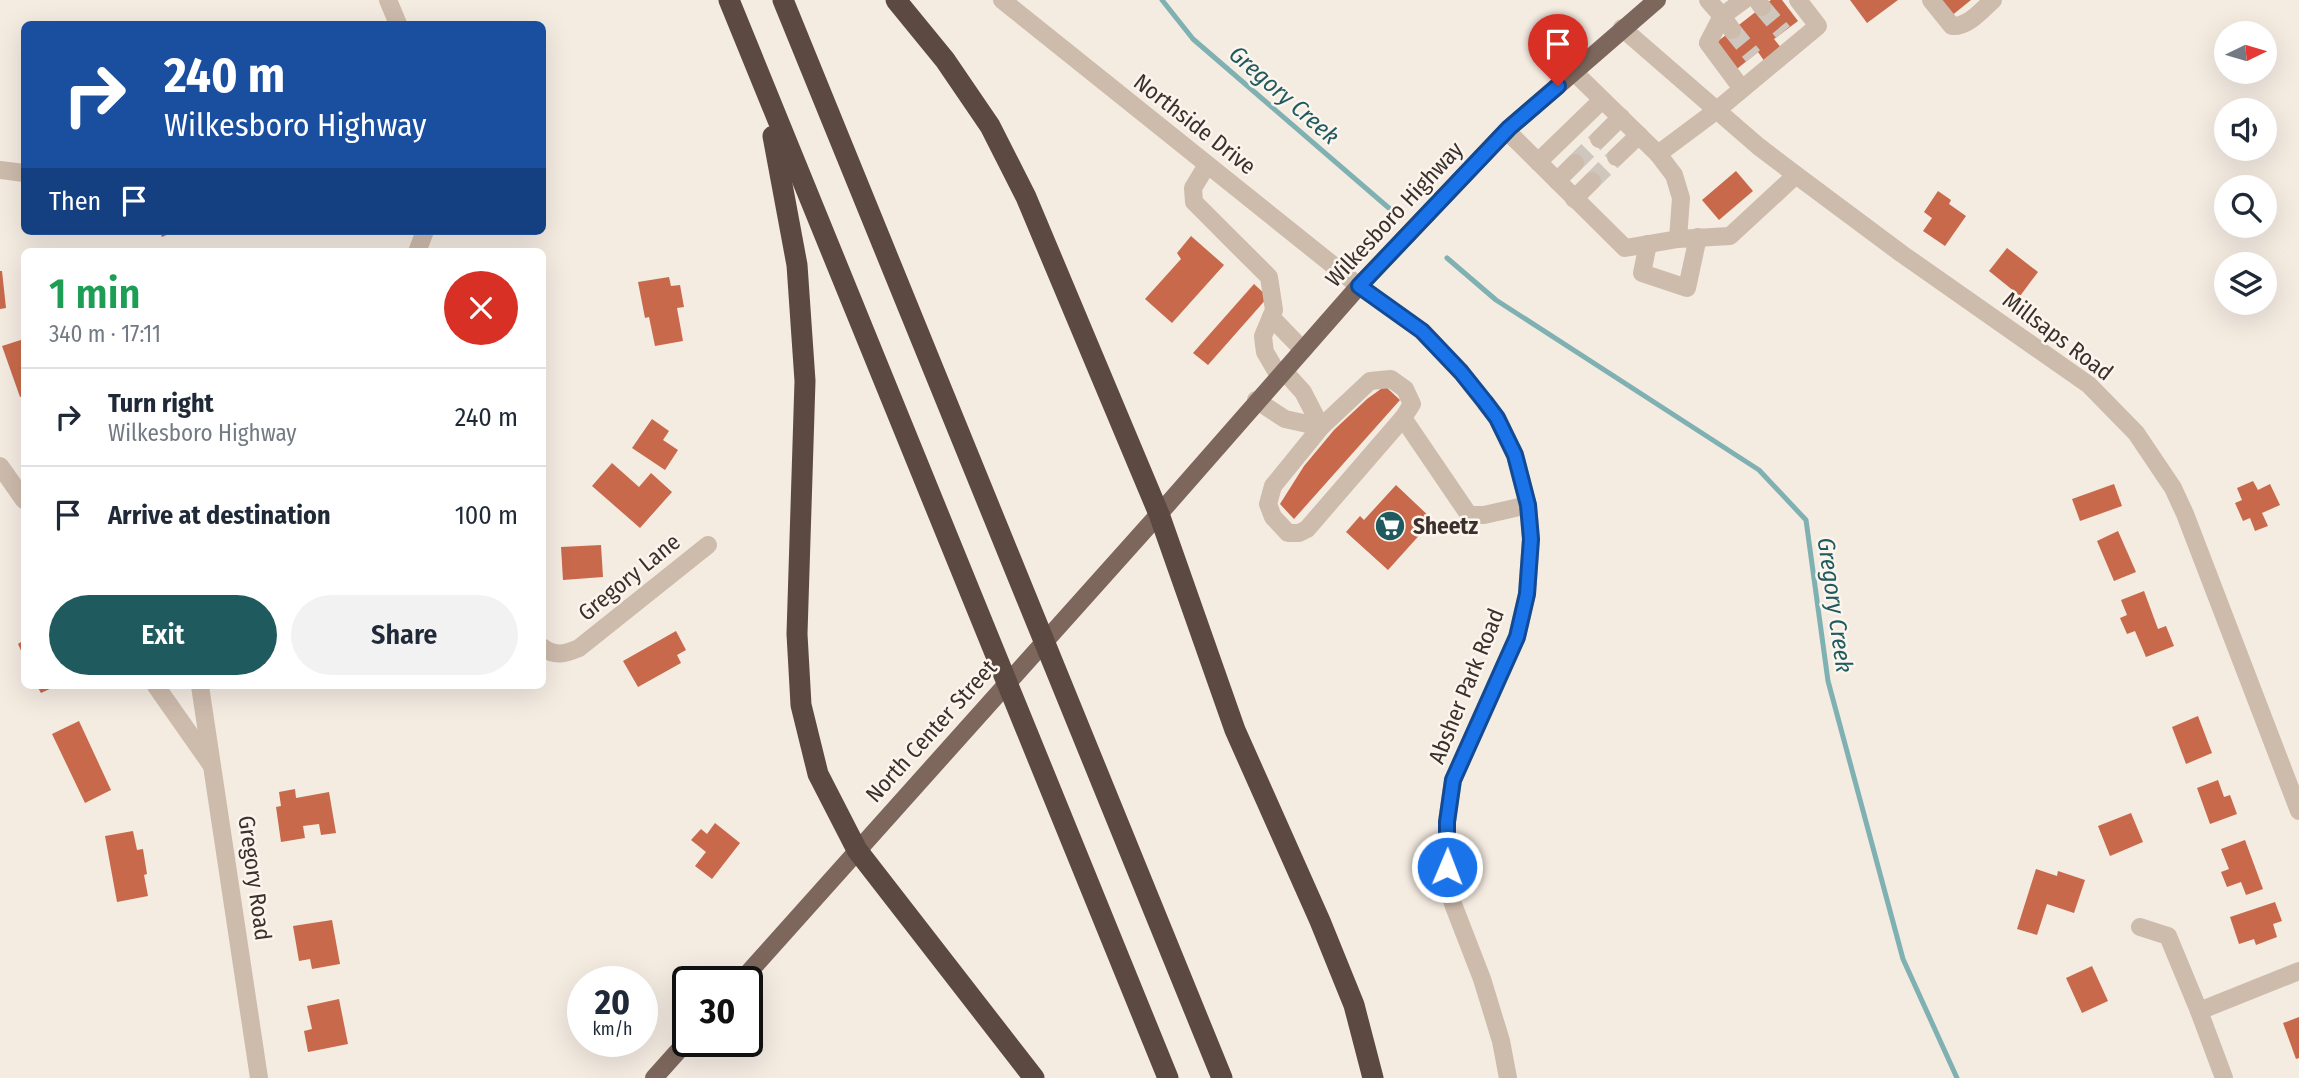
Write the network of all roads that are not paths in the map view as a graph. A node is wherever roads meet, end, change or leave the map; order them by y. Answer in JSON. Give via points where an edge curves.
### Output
{"nodes":[{"id":1,"x":388,"y":0,"type":"edge"},
{"id":2,"x":729,"y":0,"type":"edge"},
{"id":3,"x":783,"y":0,"type":"edge"},
{"id":4,"x":896,"y":0,"type":"edge"},
{"id":5,"x":1002,"y":0,"type":"edge"},
{"id":6,"x":1657,"y":0,"type":"edge"},
{"id":7,"x":1708,"y":0,"type":"edge"},
{"id":8,"x":1744,"y":0,"type":"edge"},
{"id":9,"x":1798,"y":0,"type":"edge"},
{"id":10,"x":1931,"y":0,"type":"edge"},
{"id":11,"x":1993,"y":0,"type":"edge"},
{"id":12,"x":397,"y":21,"type":"edge"},
{"id":13,"x":1727,"y":23,"type":"junction"},
{"id":14,"x":1622,"y":28,"type":"junction"},
{"id":15,"x":745,"y":40,"type":"junction"},
{"id":16,"x":1753,"y":56,"type":"tunnel mouth"},
{"id":17,"x":1573,"y":71,"type":"junction"},
{"id":18,"x":1764,"y":71,"type":"junction"},
{"id":19,"x":1742,"y":89,"type":"junction"},
{"id":20,"x":1602,"y":100,"type":"junction"},
{"id":21,"x":1717,"y":110,"type":"junction"},
{"id":22,"x":1620,"y":117,"type":"junction"},
{"id":23,"x":1507,"y":131,"type":"junction"},
{"id":24,"x":1639,"y":135,"type":"junction"},
{"id":25,"x":1599,"y":139,"type":"tunnel mouth"},
{"id":26,"x":1658,"y":154,"type":"junction"},
{"id":27,"x":1616,"y":157,"type":"tunnel mouth"},
{"id":28,"x":1538,"y":162,"type":"junction"},
{"id":29,"x":1575,"y":163,"type":"tunnel mouth"},
{"id":30,"x":1207,"y":165,"type":"junction"},
{"id":31,"x":0,"y":170,"type":"edge"},
{"id":32,"x":21,"y":173,"type":"edge"},
{"id":33,"x":1796,"y":175,"type":"junction"},
{"id":34,"x":1557,"y":181,"type":"junction"},
{"id":35,"x":1592,"y":181,"type":"tunnel mouth"},
{"id":36,"x":1574,"y":199,"type":"junction"},
{"id":37,"x":1698,"y":237,"type":"junction"},
{"id":38,"x":1678,"y":239,"type":"junction"},
{"id":39,"x":1648,"y":244,"type":"junction"},
{"id":40,"x":1359,"y":286,"type":"junction"},
{"id":41,"x":1271,"y":317,"type":"junction"},
{"id":42,"x":1303,"y":350,"type":"junction"},
{"id":43,"x":1282,"y":374,"type":"junction"},
{"id":44,"x":1256,"y":400,"type":"junction"},
{"id":45,"x":1403,"y":418,"type":"junction"},
{"id":46,"x":1321,"y":427,"type":"junction"},
{"id":47,"x":0,"y":466,"type":"edge"},
{"id":48,"x":21,"y":496,"type":"edge"},
{"id":49,"x":1528,"y":505,"type":"junction"},
{"id":50,"x":1159,"y":513,"type":"junction"},
{"id":51,"x":708,"y":545,"type":"dead end"},
{"id":52,"x":546,"y":650,"type":"edge"},
{"id":53,"x":158,"y":689,"type":"edge"},
{"id":54,"x":201,"y":689,"type":"edge"},
{"id":55,"x":214,"y":768,"type":"junction"},
{"id":56,"x":2299,"y":811,"type":"edge"},
{"id":57,"x":857,"y":850,"type":"junction"},
{"id":58,"x":2140,"y":927,"type":"dead end"},
{"id":59,"x":754,"y":966,"type":"edge"},
{"id":60,"x":2299,"y":971,"type":"edge"},
{"id":61,"x":2200,"y":1011,"type":"junction"},
{"id":62,"x":673,"y":1057,"type":"edge"},
{"id":63,"x":259,"y":1078,"type":"edge"},
{"id":64,"x":654,"y":1078,"type":"edge"},
{"id":65,"x":1034,"y":1078,"type":"edge"},
{"id":66,"x":1168,"y":1078,"type":"edge"},
{"id":67,"x":1222,"y":1078,"type":"edge"},
{"id":68,"x":1373,"y":1078,"type":"edge"},
{"id":69,"x":1508,"y":1078,"type":"edge"},
{"id":70,"x":2224,"y":1078,"type":"edge"}],
"edges":[{"from":1,"to":12,"type":"street"},
{"from":2,"to":15,"type":"highway"},
{"from":3,"to":67,"type":"highway"},
{"from":4,"to":50,"type":"highway","via":[[990,126],[1020,185]]},
{"from":5,"to":30,"type":"street","name":"Northside Drive"},
{"from":6,"to":14,"type":"main road","name":"Wilkesboro Highway"},
{"from":7,"to":13,"type":"street"},
{"from":8,"to":13,"type":"street"},
{"from":9,"to":18,"type":"street","via":[[1818,26],[1789,39]]},
{"from":10,"to":11,"type":"street","via":[[1952,26],[1973,17]]},
{"from":13,"to":19,"type":"street","via":[[1708,43]]},
{"from":14,"to":17,"type":"main road","name":"Wilkesboro Highway"},
{"from":14,"to":21,"type":"street","name":"Millsaps Road"},
{"from":15,"to":57,"type":"highway","via":[[777,151],[797,265],[805,381],[797,634],[801,705],[818,774]]},
{"from":15,"to":66,"type":"highway"},
{"from":16,"to":18,"type":"street"},
{"from":17,"to":20,"type":"street"},
{"from":17,"to":23,"type":"main road","name":"Wilkesboro Highway"},
{"from":18,"to":19,"type":"street"},
{"from":19,"to":21,"type":"street"},
{"from":20,"to":22,"type":"street"},
{"from":20,"to":28,"type":"street"},
{"from":21,"to":26,"type":"street"},
{"from":21,"to":33,"type":"street","name":"Millsaps Road"},
{"from":22,"to":24,"type":"street"},
{"from":22,"to":25,"type":"street"},
{"from":23,"to":28,"type":"street"},
{"from":23,"to":40,"type":"main road","name":"Wilkesboro Highway"},
{"from":24,"to":26,"type":"street"},
{"from":24,"to":27,"type":"street"},
{"from":26,"to":38,"type":"street","via":[[1674,175],[1681,198]]},
{"from":28,"to":34,"type":"street"},
{"from":29,"to":34,"type":"street"},
{"from":30,"to":40,"type":"street","name":"Northside Drive"},
{"from":30,"to":41,"type":"street","via":[[1193,188],[1194,202],[1269,277],[1274,300]]},
{"from":31,"to":32,"type":"street"},
{"from":33,"to":37,"type":"street","via":[[1730,236]]},
{"from":33,"to":56,"type":"street","name":"Millsaps Road","via":[[2089,385],[2136,433],[2185,514]]},
{"from":34,"to":36,"type":"street"},
{"from":35,"to":36,"type":"street"},
{"from":36,"to":39,"type":"street","via":[[1625,248]]},
{"from":37,"to":38,"type":"street"},
{"from":37,"to":39,"type":"street","via":[[1687,288],[1642,272]]},
{"from":38,"to":39,"type":"street"},
{"from":40,"to":42,"type":"main road","name":"Wilkesboro Highway"},
{"from":40,"to":49,"type":"street","name":"Absher Park Road","via":[[1422,331],[1490,408],[1515,455]]},
{"from":41,"to":42,"type":"street"},
{"from":41,"to":43,"type":"street","via":[[1263,335],[1265,352]]},
{"from":42,"to":43,"type":"main road","name":"Wilkesboro Highway"},
{"from":43,"to":44,"type":"main road","name":"Wilkesboro Highway"},
{"from":43,"to":46,"type":"street","via":[[1303,392]]},
{"from":44,"to":46,"type":"street","via":[[1285,419]]},
{"from":44,"to":50,"type":"main road","name":"Wilkesboro Highway"},
{"from":45,"to":46,"type":"street","via":[[1412,404],[1405,389],[1391,379],[1370,381]]},
{"from":45,"to":46,"type":"street","via":[[1307,528],[1289,533],[1268,505],[1273,486]]},
{"from":45,"to":49,"type":"street","via":[[1469,515]]},
{"from":47,"to":48,"type":"street"},
{"from":49,"to":69,"type":"street","name":"Absher Park Road","via":[[1527,594],[1517,637],[1453,780],[1447,822],[1453,904],[1482,979]]},
{"from":50,"to":57,"type":"main road","name":"North Center Street"},
{"from":50,"to":68,"type":"highway","via":[[1235,730],[1354,1005]]},
{"from":51,"to":52,"type":"street","name":"Gregory Lane","via":[[579,648],[565,654]]},
{"from":53,"to":55,"type":"street"},
{"from":54,"to":55,"type":"street","name":"Gregory Road"},
{"from":55,"to":63,"type":"street","name":"Gregory Road"},
{"from":57,"to":59,"type":"main road","name":"North Center Street"},
{"from":57,"to":65,"type":"highway"},
{"from":58,"to":61,"type":"street","via":[[2168,936]]},
{"from":60,"to":61,"type":"street"},
{"from":61,"to":70,"type":"street"},
{"from":62,"to":64,"type":"main road"}]}
